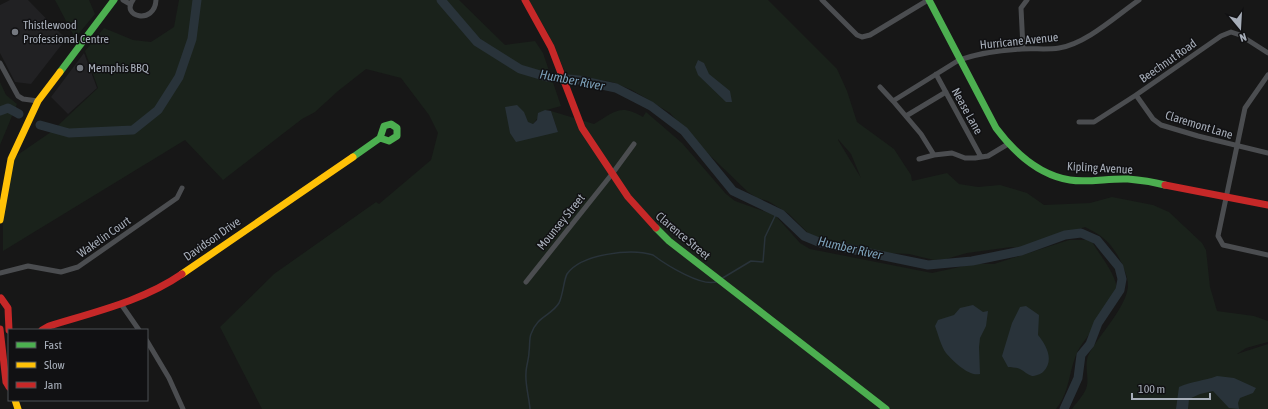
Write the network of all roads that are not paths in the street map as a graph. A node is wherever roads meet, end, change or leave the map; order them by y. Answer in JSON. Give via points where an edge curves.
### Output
{"nodes":[{"id":1,"x":114,"y":0,"type":"edge"},
{"id":2,"x":123,"y":0,"type":"edge"},
{"id":3,"x":156,"y":0,"type":"edge"},
{"id":4,"x":525,"y":0,"type":"edge"},
{"id":5,"x":822,"y":0,"type":"edge"},
{"id":6,"x":928,"y":0,"type":"edge"},
{"id":7,"x":1027,"y":0,"type":"edge"},
{"id":8,"x":1139,"y":0,"type":"edge"},
{"id":9,"x":131,"y":2,"type":"edge"},
{"id":10,"x":1023,"y":48,"type":"junction"},
{"id":11,"x":1268,"y":53,"type":"edge"},
{"id":12,"x":959,"y":60,"type":"junction"},
{"id":13,"x":0,"y":63,"type":"edge"},
{"id":14,"x":936,"y":74,"type":"junction"},
{"id":15,"x":1268,"y":75,"type":"edge"},
{"id":16,"x":880,"y":87,"type":"dead end"},
{"id":17,"x":946,"y":92,"type":"junction"},
{"id":18,"x":1136,"y":95,"type":"junction"},
{"id":19,"x":38,"y":101,"type":"junction"},
{"id":20,"x":893,"y":101,"type":"junction"},
{"id":21,"x":906,"y":116,"type":"junction"},
{"id":22,"x":1079,"y":122,"type":"dead end"},
{"id":23,"x":380,"y":138,"type":"dead end"},
{"id":24,"x":634,"y":144,"type":"dead end"},
{"id":25,"x":1008,"y":144,"type":"junction"},
{"id":26,"x":1237,"y":147,"type":"junction"},
{"id":27,"x":1268,"y":153,"type":"edge"},
{"id":28,"x":934,"y":155,"type":"junction"},
{"id":29,"x":981,"y":157,"type":"junction"},
{"id":30,"x":919,"y":159,"type":"dead end"},
{"id":31,"x":612,"y":174,"type":"junction"},
{"id":32,"x":182,"y":188,"type":"dead end"},
{"id":33,"x":1227,"y":196,"type":"junction"},
{"id":34,"x":1268,"y":205,"type":"edge"},
{"id":35,"x":0,"y":220,"type":"edge"},
{"id":36,"x":1268,"y":255,"type":"edge"},
{"id":37,"x":0,"y":273,"type":"edge"},
{"id":38,"x":526,"y":282,"type":"dead end"},
{"id":39,"x":0,"y":296,"type":"edge"},
{"id":40,"x":121,"y":304,"type":"junction"},
{"id":41,"x":0,"y":328,"type":"edge"},
{"id":42,"x":10,"y":329,"type":"edge"},
{"id":43,"x":44,"y":329,"type":"edge"},
{"id":44,"x":138,"y":329,"type":"edge"},
{"id":45,"x":148,"y":343,"type":"edge"},
{"id":46,"x":4,"y":349,"type":"edge"},
{"id":47,"x":8,"y":385,"type":"edge"},
{"id":48,"x":183,"y":409,"type":"edge"},
{"id":49,"x":886,"y":409,"type":"edge"}],
"edges":[{"from":1,"to":19,"type":"street"},
{"from":2,"to":9,"type":"street"},
{"from":3,"to":9,"type":"street","via":[[152,13],[146,16],[133,14],[130,9]]},
{"from":4,"to":31,"type":"street","name":"Clarence Street","via":[[544,32],[582,128]]},
{"from":5,"to":6,"type":"street","via":[[862,37],[870,35]]},
{"from":6,"to":12,"type":"street","name":"Kipling Avenue"},
{"from":7,"to":10,"type":"street","via":[[1022,8]]},
{"from":8,"to":10,"type":"street","name":"Hurricane Avenue","via":[[1083,40],[1060,48]]},
{"from":10,"to":12,"type":"street","name":"Hurricane Avenue"},
{"from":11,"to":18,"type":"street","name":"Beechnut Road","via":[[1231,32],[1221,36]]},
{"from":12,"to":14,"type":"street","name":"Hurricane Avenue"},
{"from":12,"to":25,"type":"street","name":"Kipling Avenue","via":[[996,128]]},
{"from":13,"to":19,"type":"street","via":[[18,96]]},
{"from":14,"to":17,"type":"street","name":"Nease Lane"},
{"from":14,"to":20,"type":"street","name":"Hurricane Avenue"},
{"from":15,"to":26,"type":"street","via":[[1245,108]]},
{"from":16,"to":20,"type":"street"},
{"from":17,"to":21,"type":"street"},
{"from":17,"to":29,"type":"street","name":"Nease Lane"},
{"from":18,"to":22,"type":"street","name":"Beechnut Road","via":[[1094,122]]},
{"from":18,"to":26,"type":"street","name":"Claremont Lane","via":[[1161,125]]},
{"from":19,"to":35,"type":"street","via":[[11,159]]},
{"from":20,"to":21,"type":"street"},
{"from":21,"to":28,"type":"street"},
{"from":23,"to":40,"type":"street","name":"Davidson Drive","via":[[173,280]]},
{"from":24,"to":31,"type":"street","name":"Mounsey Street"},
{"from":25,"to":29,"type":"street","via":[[995,153]]},
{"from":25,"to":33,"type":"street","name":"Kipling Avenue","via":[[1033,165],[1070,180],[1128,179]]},
{"from":26,"to":27,"type":"street","name":"Claremont Lane"},
{"from":26,"to":33,"type":"street"},
{"from":28,"to":29,"type":"street","via":[[952,153],[964,158]]},
{"from":28,"to":30,"type":"street"},
{"from":31,"to":38,"type":"street","name":"Mounsey Street"},
{"from":31,"to":49,"type":"street","name":"Clarence Street","via":[[628,197],[668,241]]},
{"from":32,"to":37,"type":"street","name":"Wakelin Court","via":[[178,198],[78,267],[61,272],[28,266]]},
{"from":33,"to":34,"type":"street","name":"Kipling Avenue"},
{"from":33,"to":36,"type":"street","via":[[1218,236],[1223,245]]},
{"from":39,"to":42,"type":"street","via":[[8,308]]},
{"from":40,"to":43,"type":"street","name":"Davidson Drive"},
{"from":40,"to":44,"type":"street"},
{"from":41,"to":46,"type":"street"},
{"from":45,"to":48,"type":"street","via":[[160,361]]},
{"from":46,"to":47,"type":"street"}]}
